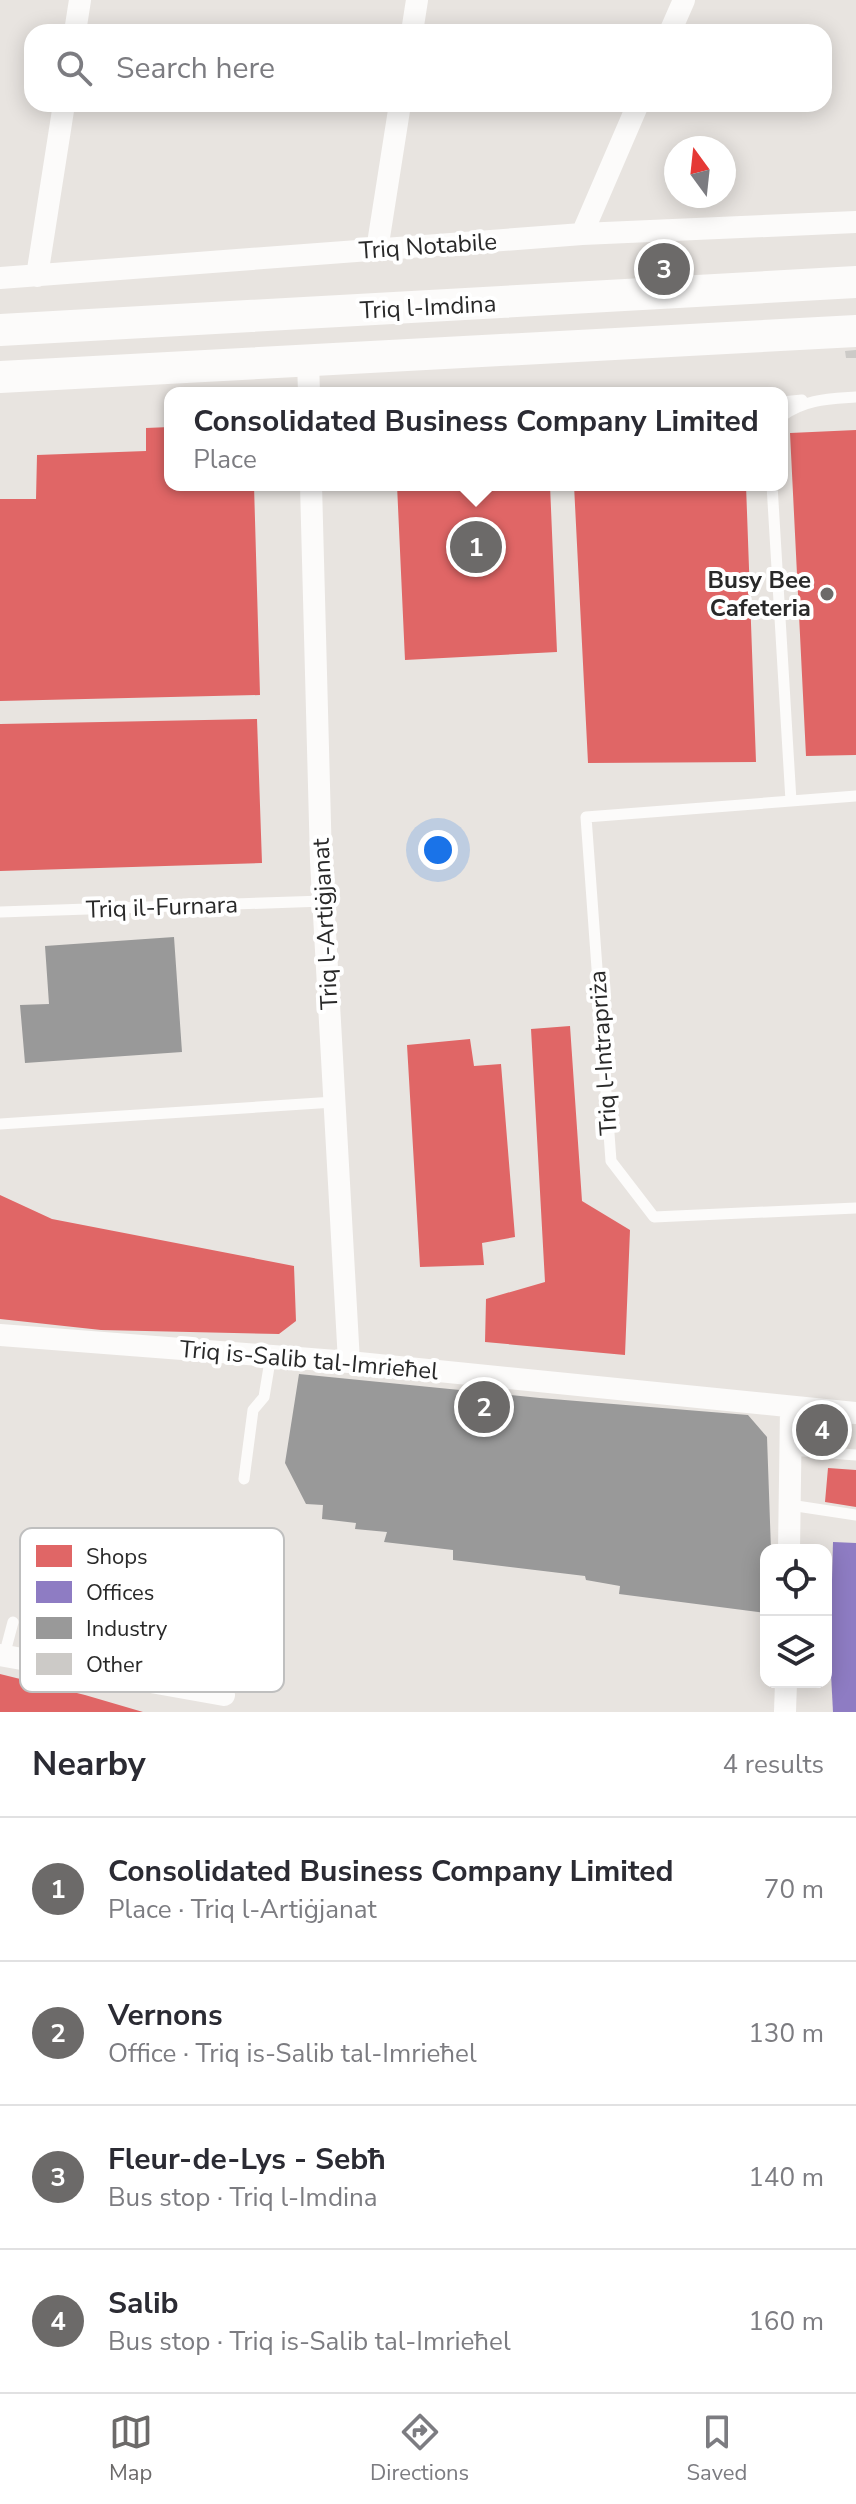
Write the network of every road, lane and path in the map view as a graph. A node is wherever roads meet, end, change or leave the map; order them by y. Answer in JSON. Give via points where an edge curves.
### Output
{"nodes":[{"id":1,"x":80,"y":0,"type":"edge"},
{"id":2,"x":417,"y":0,"type":"edge"},
{"id":3,"x":684,"y":0,"type":"edge"},
{"id":4,"x":76,"y":24,"type":"edge"},
{"id":5,"x":413,"y":24,"type":"edge"},
{"id":6,"x":674,"y":24,"type":"edge"},
{"id":7,"x":63,"y":112,"type":"edge"},
{"id":8,"x":399,"y":112,"type":"edge"},
{"id":9,"x":635,"y":112,"type":"edge"},
{"id":10,"x":856,"y":222,"type":"edge"},
{"id":11,"x":582,"y":234,"type":"junction"},
{"id":12,"x":377,"y":250,"type":"junction"},
{"id":13,"x":37,"y":276,"type":"junction"},
{"id":14,"x":0,"y":278,"type":"edge"},
{"id":15,"x":856,"y":282,"type":"edge"},
{"id":16,"x":0,"y":330,"type":"edge"},
{"id":17,"x":856,"y":331,"type":"edge"},
{"id":18,"x":308,"y":361,"type":"junction"},
{"id":19,"x":0,"y":377,"type":"edge"},
{"id":20,"x":309,"y":387,"type":"edge"},
{"id":21,"x":856,"y":397,"type":"edge"},
{"id":22,"x":819,"y":399,"type":"junction"},
{"id":23,"x":788,"y":402,"type":"edge"},
{"id":24,"x":788,"y":411,"type":"edge"},
{"id":25,"x":311,"y":491,"type":"edge"},
{"id":26,"x":772,"y":491,"type":"edge"},
{"id":27,"x":856,"y":796,"type":"edge"},
{"id":28,"x":791,"y":801,"type":"junction"},
{"id":29,"x":324,"y":901,"type":"junction"},
{"id":30,"x":0,"y":912,"type":"edge"},
{"id":31,"x":334,"y":1102,"type":"junction"},
{"id":32,"x":0,"y":1124,"type":"edge"},
{"id":33,"x":856,"y":1208,"type":"edge"},
{"id":34,"x":0,"y":1335,"type":"edge"},
{"id":35,"x":271,"y":1355,"type":"junction"},
{"id":36,"x":349,"y":1362,"type":"junction"},
{"id":37,"x":791,"y":1409,"type":"junction"},
{"id":38,"x":856,"y":1413,"type":"edge"},
{"id":39,"x":791,"y":1450,"type":"junction"},
{"id":40,"x":856,"y":1455,"type":"edge"},
{"id":41,"x":244,"y":1479,"type":"dead end"},
{"id":42,"x":790,"y":1505,"type":"junction"},
{"id":43,"x":856,"y":1515,"type":"edge"},
{"id":44,"x":789,"y":1544,"type":"edge"},
{"id":45,"x":13,"y":1622,"type":"dead end"},
{"id":46,"x":2,"y":1656,"type":"edge"},
{"id":47,"x":786,"y":1688,"type":"edge"},
{"id":48,"x":207,"y":1692,"type":"edge"},
{"id":49,"x":224,"y":1695,"type":"dead end"},
{"id":50,"x":785,"y":1712,"type":"edge"}],
"edges":[{"from":1,"to":4,"type":"street"},
{"from":2,"to":5,"type":"street"},
{"from":3,"to":6,"type":"street"},
{"from":7,"to":13,"type":"street"},
{"from":8,"to":12,"type":"street"},
{"from":9,"to":11,"type":"street"},
{"from":10,"to":11,"type":"street","name":"Triq Notabile"},
{"from":11,"to":12,"type":"street","name":"Triq Notabile"},
{"from":12,"to":13,"type":"street","name":"Triq Notabile"},
{"from":13,"to":14,"type":"street","name":"Triq Notabile"},
{"from":15,"to":16,"type":"main road","name":"Triq l-Imdina"},
{"from":17,"to":18,"type":"main road","name":"Triq l-Imdina"},
{"from":18,"to":19,"type":"main road","name":"Triq l-Imdina"},
{"from":18,"to":20,"type":"street"},
{"from":21,"to":22,"type":"lane"},
{"from":22,"to":23,"type":"lane"},
{"from":22,"to":24,"type":"lane"},
{"from":25,"to":29,"type":"street","name":"Triq l-Artiġjanat"},
{"from":26,"to":28,"type":"lane"},
{"from":27,"to":28,"type":"lane"},
{"from":28,"to":33,"type":"lane","name":"Triq l-Intrapriża","via":[[586,817],[611,1161],[654,1217]]},
{"from":29,"to":30,"type":"lane","name":"Triq il-Furnara"},
{"from":29,"to":31,"type":"street","name":"Triq l-Artiġjanat"},
{"from":31,"to":32,"type":"lane"},
{"from":31,"to":36,"type":"street","name":"Triq l-Artiġjanat"},
{"from":34,"to":35,"type":"street","name":"Triq is-Salib tal-Imrieħel"},
{"from":35,"to":36,"type":"street","name":"Triq is-Salib tal-Imrieħel"},
{"from":35,"to":41,"type":"lane","via":[[264,1397],[253,1410]]},
{"from":36,"to":37,"type":"street","name":"Triq is-Salib tal-Imrieħel"},
{"from":37,"to":38,"type":"street","name":"Triq is-Salib tal-Imrieħel"},
{"from":37,"to":39,"type":"street"},
{"from":39,"to":40,"type":"lane"},
{"from":39,"to":42,"type":"street"},
{"from":42,"to":43,"type":"lane"},
{"from":42,"to":44,"type":"street"},
{"from":45,"to":46,"type":"lane"},
{"from":47,"to":50,"type":"street"},
{"from":48,"to":49,"type":"street"}]}
